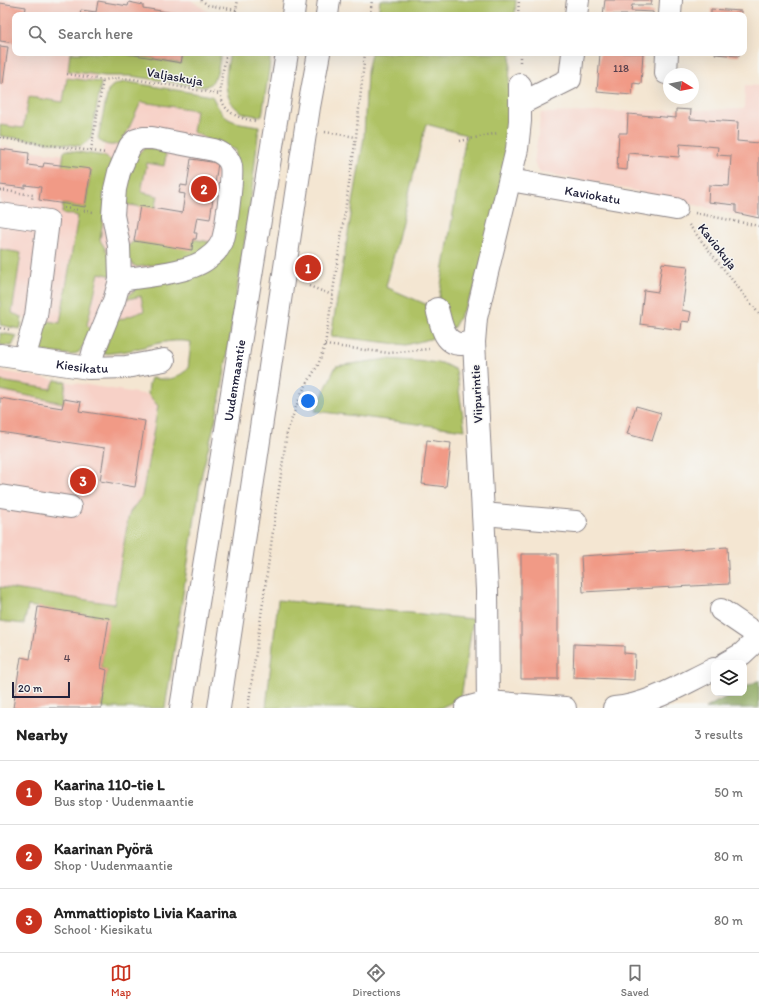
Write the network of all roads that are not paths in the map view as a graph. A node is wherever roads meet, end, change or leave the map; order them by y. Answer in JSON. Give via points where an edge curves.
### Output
{"nodes":[{"id":1,"x":295,"y":0,"type":"edge"},
{"id":2,"x":329,"y":0,"type":"edge"},
{"id":3,"x":578,"y":0,"type":"edge"},
{"id":4,"x":671,"y":0,"type":"edge"},
{"id":5,"x":293,"y":12,"type":"edge"},
{"id":6,"x":327,"y":12,"type":"edge"},
{"id":7,"x":576,"y":12,"type":"edge"},
{"id":8,"x":670,"y":12,"type":"edge"},
{"id":9,"x":287,"y":56,"type":"edge"},
{"id":10,"x":318,"y":56,"type":"edge"},
{"id":11,"x":573,"y":56,"type":"edge"},
{"id":12,"x":510,"y":180,"type":"junction"},
{"id":13,"x":676,"y":209,"type":"road end"},
{"id":14,"x":0,"y":214,"type":"edge"},
{"id":15,"x":120,"y":280,"type":"junction"},
{"id":16,"x":437,"y":309,"type":"dead end"},
{"id":17,"x":463,"y":342,"type":"junction"},
{"id":18,"x":0,"y":355,"type":"edge"},
{"id":19,"x":24,"y":358,"type":"junction"},
{"id":20,"x":164,"y":360,"type":"dead end"},
{"id":21,"x":89,"y":368,"type":"junction"},
{"id":22,"x":0,"y":496,"type":"edge"},
{"id":23,"x":70,"y":507,"type":"dead end"},
{"id":24,"x":483,"y":514,"type":"junction"},
{"id":25,"x":576,"y":522,"type":"dead end"},
{"id":26,"x":721,"y":610,"type":"dead end"},
{"id":27,"x":759,"y":637,"type":"edge"},
{"id":28,"x":731,"y":660,"type":"edge"},
{"id":29,"x":711,"y":670,"type":"edge"},
{"id":30,"x":488,"y":705,"type":"edge"},
{"id":31,"x":181,"y":708,"type":"edge"},
{"id":32,"x":219,"y":708,"type":"edge"},
{"id":33,"x":466,"y":708,"type":"edge"},
{"id":34,"x":565,"y":708,"type":"edge"},
{"id":35,"x":614,"y":708,"type":"edge"}],
"edges":[{"from":1,"to":5,"type":"main road"},
{"from":2,"to":6,"type":"main road"},
{"from":3,"to":7,"type":"main road"},
{"from":4,"to":8,"type":"main road"},
{"from":9,"to":31,"type":"main road","name":"Uudenmaantie"},
{"from":10,"to":32,"type":"main road"},
{"from":11,"to":12,"type":"main road","name":"Viipurintie","via":[[570,79],[520,94],[517,149]]},
{"from":12,"to":13,"type":"main road","name":"Kaviokatu"},
{"from":12,"to":17,"type":"main road","name":"Viipurintie","via":[[476,318]]},
{"from":14,"to":19,"type":"main road","via":[[48,221],[36,316]]},
{"from":15,"to":15,"type":"main road","via":[[119,246],[113,215],[119,172],[124,155],[130,146],[136,140],[152,138],[222,153],[231,166],[222,242],[199,265]]},
{"from":15,"to":21,"type":"main road"},
{"from":16,"to":17,"type":"main road","via":[[446,336]]},
{"from":17,"to":24,"type":"main road","name":"Viipurintie"},
{"from":18,"to":19,"type":"main road","name":"Kiesikatu"},
{"from":19,"to":21,"type":"main road","name":"Kiesikatu"},
{"from":20,"to":21,"type":"main road","name":"Kiesikatu","via":[[126,367]]},
{"from":22,"to":23,"type":"main road"},
{"from":24,"to":25,"type":"main road"},
{"from":24,"to":30,"type":"main road","name":"Viipurintie","via":[[487,590]]},
{"from":26,"to":27,"type":"main road"},
{"from":27,"to":28,"type":"main road","via":[[742,654]]},
{"from":29,"to":35,"type":"main road","via":[[656,697]]},
{"from":30,"to":33,"type":"main road"},
{"from":30,"to":34,"type":"main road"}]}
